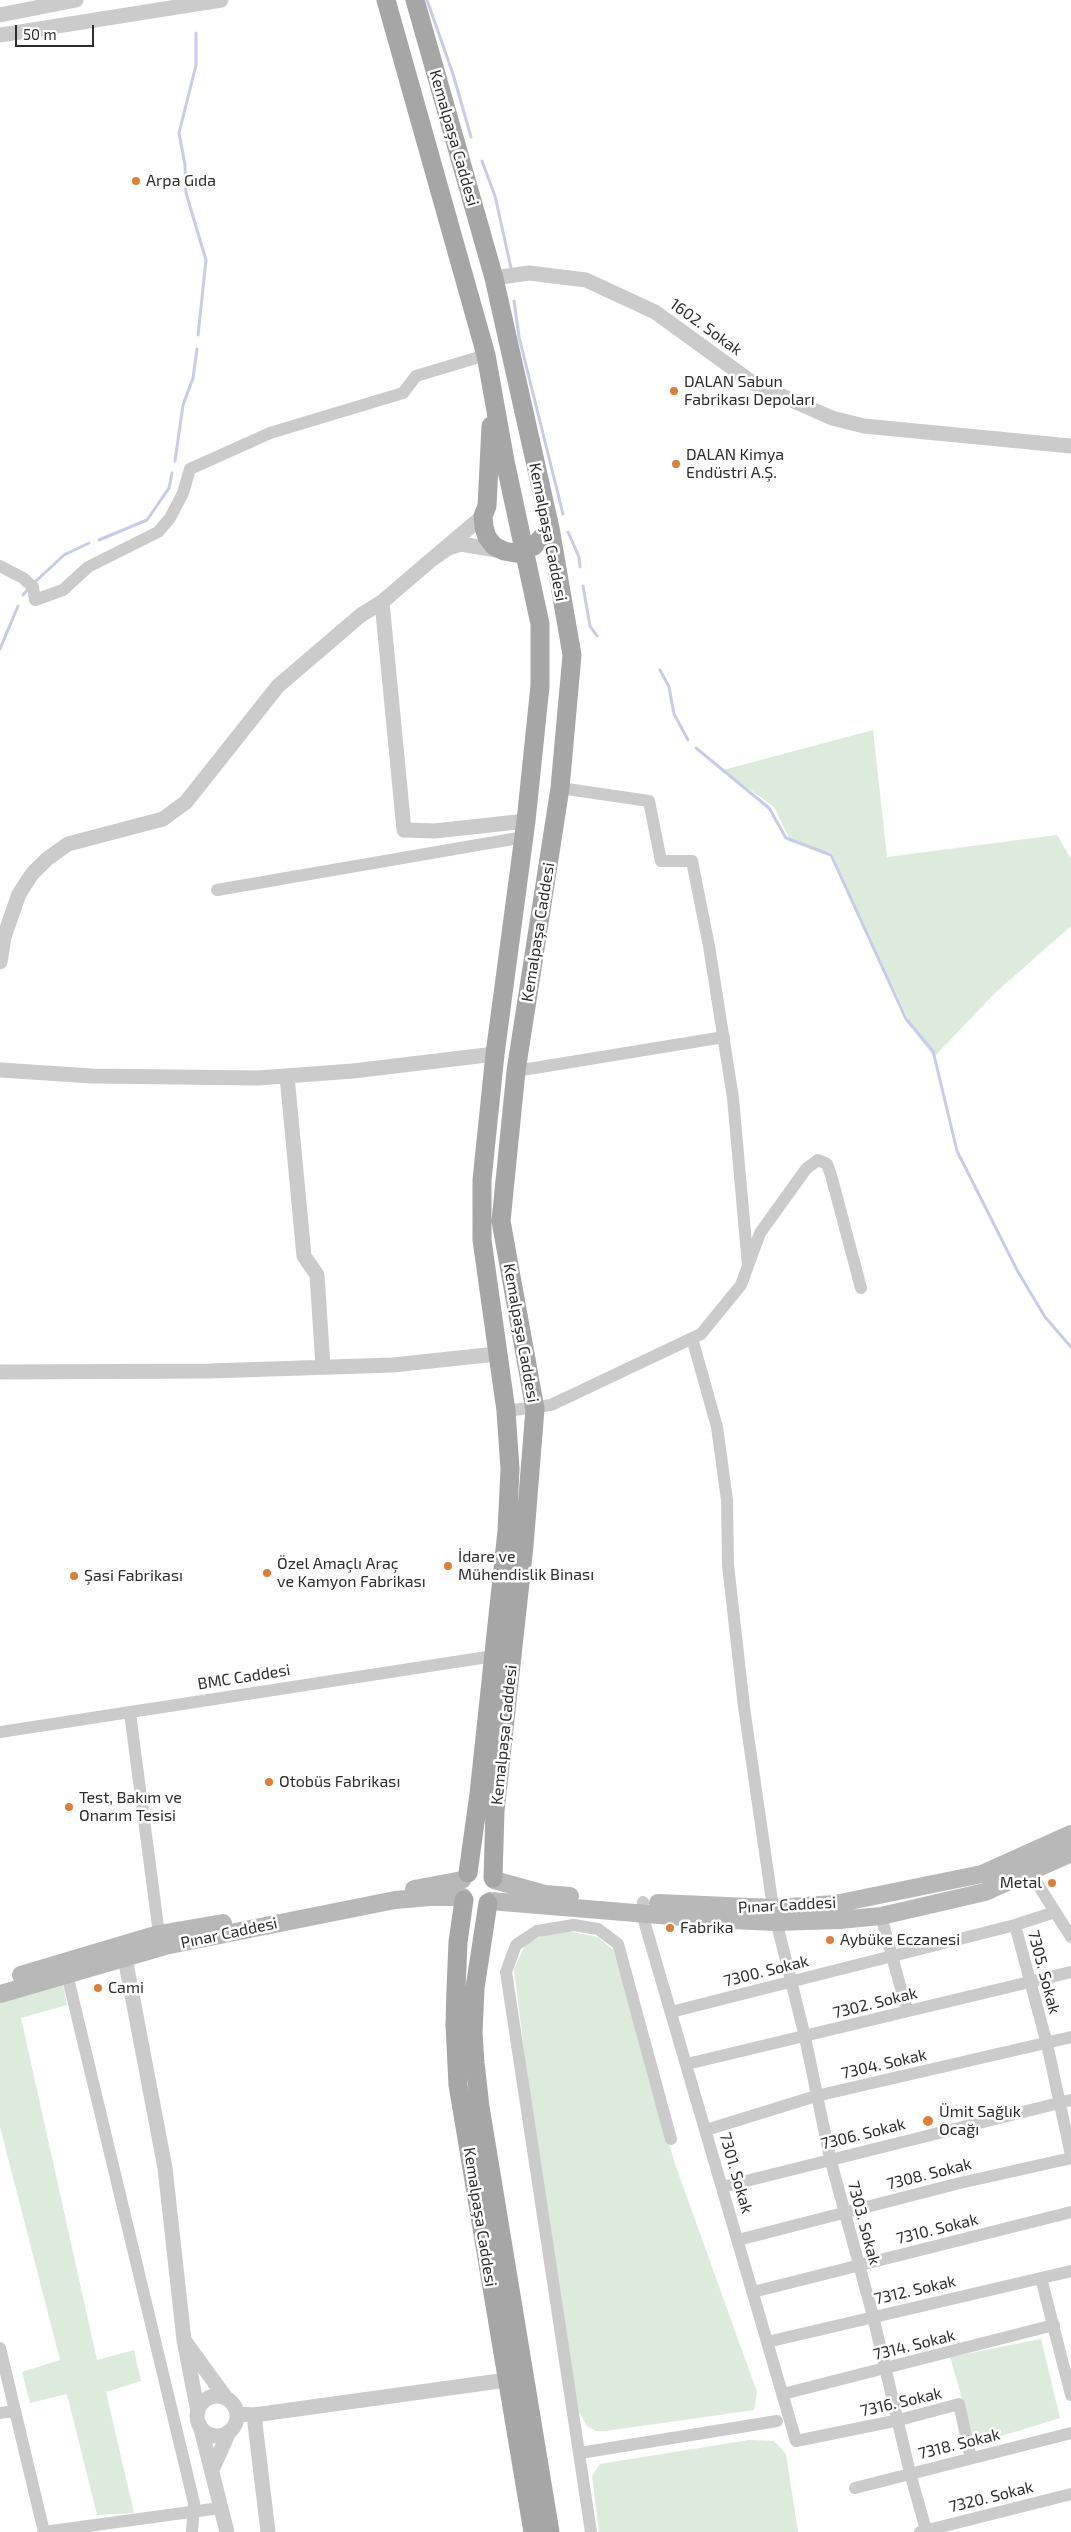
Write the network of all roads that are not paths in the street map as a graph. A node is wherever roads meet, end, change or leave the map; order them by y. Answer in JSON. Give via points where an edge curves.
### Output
{"nodes":[{"id":1,"x":76,"y":0,"type":"edge"},
{"id":2,"x":221,"y":0,"type":"edge"},
{"id":3,"x":386,"y":0,"type":"edge"},
{"id":4,"x":415,"y":0,"type":"edge"},
{"id":5,"x":0,"y":15,"type":"edge"},
{"id":6,"x":0,"y":35,"type":"edge"},
{"id":7,"x":494,"y":278,"type":"junction"},
{"id":8,"x":486,"y":355,"type":"junction"},
{"id":9,"x":492,"y":392,"type":"junction"},
{"id":10,"x":1071,"y":446,"type":"edge"},
{"id":11,"x":512,"y":489,"type":"junction"},
{"id":12,"x":485,"y":511,"type":"junction"},
{"id":13,"x":548,"y":520,"type":"junction"},
{"id":14,"x":504,"y":551,"type":"junction"},
{"id":15,"x":526,"y":551,"type":"junction"},
{"id":16,"x":431,"y":560,"type":"junction"},
{"id":17,"x":0,"y":566,"type":"edge"},
{"id":18,"x":382,"y":602,"type":"junction"},
{"id":19,"x":560,"y":788,"type":"junction"},
{"id":20,"x":525,"y":829,"type":"junction"},
{"id":21,"x":217,"y":890,"type":"dead end"},
{"id":22,"x":0,"y":962,"type":"edge"},
{"id":23,"x":724,"y":1037,"type":"junction"},
{"id":24,"x":494,"y":1054,"type":"junction"},
{"id":25,"x":0,"y":1070,"type":"edge"},
{"id":26,"x":516,"y":1071,"type":"junction"},
{"id":27,"x":286,"y":1076,"type":"junction"},
{"id":28,"x":748,"y":1266,"type":"junction"},
{"id":29,"x":861,"y":1288,"type":"dead end"},
{"id":30,"x":692,"y":1338,"type":"junction"},
{"id":31,"x":497,"y":1354,"type":"junction"},
{"id":32,"x":323,"y":1367,"type":"junction"},
{"id":33,"x":0,"y":1372,"type":"edge"},
{"id":34,"x":535,"y":1409,"type":"junction"},
{"id":35,"x":506,"y":1411,"type":"junction"},
{"id":36,"x":494,"y":1656,"type":"junction"},
{"id":37,"x":130,"y":1713,"type":"junction"},
{"id":38,"x":0,"y":1732,"type":"edge"},
{"id":39,"x":1071,"y":1834,"type":"edge"},
{"id":40,"x":1071,"y":1853,"type":"edge"},
{"id":41,"x":1030,"y":1872,"type":"junction"},
{"id":42,"x":494,"y":1879,"type":"junction"},
{"id":43,"x":464,"y":1887,"type":"junction"},
{"id":44,"x":489,"y":1902,"type":"junction"},
{"id":45,"x":642,"y":1908,"type":"junction"},
{"id":46,"x":1055,"y":1912,"type":"junction"},
{"id":47,"x":774,"y":1915,"type":"junction"},
{"id":48,"x":881,"y":1916,"type":"junction"},
{"id":49,"x":1015,"y":1925,"type":"junction"},
{"id":50,"x":159,"y":1934,"type":"junction"},
{"id":51,"x":1071,"y":1936,"type":"edge"},
{"id":52,"x":893,"y":1956,"type":"junction"},
{"id":53,"x":125,"y":1958,"type":"junction"},
{"id":54,"x":1071,"y":1972,"type":"edge"},
{"id":55,"x":67,"y":1974,"type":"junction"},
{"id":56,"x":0,"y":1982,"type":"edge"},
{"id":57,"x":790,"y":1982,"type":"junction"},
{"id":58,"x":1029,"y":1983,"type":"junction"},
{"id":59,"x":0,"y":1994,"type":"edge"},
{"id":60,"x":907,"y":2011,"type":"junction"},
{"id":61,"x":671,"y":2012,"type":"junction"},
{"id":62,"x":805,"y":2037,"type":"junction"},
{"id":63,"x":1071,"y":2037,"type":"edge"},
{"id":64,"x":1047,"y":2044,"type":"junction"},
{"id":65,"x":687,"y":2064,"type":"junction"},
{"id":66,"x":816,"y":2096,"type":"junction"},
{"id":67,"x":1065,"y":2102,"type":"edge"},
{"id":68,"x":706,"y":2130,"type":"junction"},
{"id":69,"x":671,"y":2139,"type":"dead end"},
{"id":70,"x":1071,"y":2157,"type":"edge"},
{"id":71,"x":830,"y":2158,"type":"junction"},
{"id":72,"x":722,"y":2187,"type":"junction"},
{"id":73,"x":845,"y":2212,"type":"junction"},
{"id":74,"x":1071,"y":2212,"type":"edge"},
{"id":75,"x":738,"y":2240,"type":"junction"},
{"id":76,"x":858,"y":2266,"type":"junction"},
{"id":77,"x":1071,"y":2270,"type":"edge"},
{"id":78,"x":1041,"y":2278,"type":"junction"},
{"id":79,"x":753,"y":2292,"type":"junction"},
{"id":80,"x":873,"y":2316,"type":"junction"},
{"id":81,"x":1054,"y":2325,"type":"junction"},
{"id":82,"x":184,"y":2340,"type":"junction"},
{"id":83,"x":767,"y":2342,"type":"junction"},
{"id":84,"x":0,"y":2348,"type":"edge"},
{"id":85,"x":886,"y":2369,"type":"junction"},
{"id":86,"x":507,"y":2380,"type":"junction"},
{"id":87,"x":1070,"y":2381,"type":"edge"},
{"id":88,"x":783,"y":2394,"type":"junction"},
{"id":89,"x":1071,"y":2394,"type":"edge"},
{"id":90,"x":226,"y":2398,"type":"junction"},
{"id":91,"x":15,"y":2411,"type":"junction"},
{"id":92,"x":0,"y":2413,"type":"edge"},
{"id":93,"x":237,"y":2414,"type":"junction"},
{"id":94,"x":254,"y":2415,"type":"junction"},
{"id":95,"x":199,"y":2418,"type":"junction"},
{"id":96,"x":899,"y":2420,"type":"junction"},
{"id":97,"x":777,"y":2421,"type":"dead end"},
{"id":98,"x":228,"y":2432,"type":"junction"},
{"id":99,"x":1071,"y":2433,"type":"edge"},
{"id":100,"x":796,"y":2441,"type":"joint"},
{"id":101,"x":580,"y":2454,"type":"junction"},
{"id":102,"x":971,"y":2458,"type":"junction"},
{"id":103,"x":212,"y":2470,"type":"junction"},
{"id":104,"x":910,"y":2474,"type":"junction"},
{"id":105,"x":855,"y":2488,"type":"dead end"},
{"id":106,"x":1071,"y":2494,"type":"edge"},
{"id":107,"x":220,"y":2508,"type":"junction"},
{"id":108,"x":195,"y":2511,"type":"junction"},
{"id":109,"x":972,"y":2526,"type":"edge"},
{"id":110,"x":923,"y":2531,"type":"edge"},
{"id":111,"x":44,"y":2532,"type":"edge"},
{"id":112,"x":192,"y":2532,"type":"edge"},
{"id":113,"x":227,"y":2532,"type":"edge"},
{"id":114,"x":268,"y":2532,"type":"edge"},
{"id":115,"x":533,"y":2532,"type":"edge"},
{"id":116,"x":550,"y":2532,"type":"edge"},
{"id":117,"x":591,"y":2532,"type":"edge"}],
"edges":[{"from":1,"to":5,"type":"street"},
{"from":2,"to":6,"type":"street"},
{"from":3,"to":8,"type":"main road","name":"Kemalpaşa Caddesi"},
{"from":4,"to":7,"type":"main road","name":"Kemalpaşa Caddesi"},
{"from":7,"to":10,"type":"street","name":"1602. Sokak","via":[[529,273],[586,280],[655,312],[753,383],[832,418],[864,426]]},
{"from":7,"to":13,"type":"main road","name":"Kemalpaşa Caddesi"},
{"from":8,"to":9,"type":"main road","name":"Kemalpaşa Caddesi"},
{"from":8,"to":17,"type":"street","via":[[416,376],[403,393],[270,433],[190,469],[183,493],[170,518],[158,532],[88,567],[63,590],[36,600],[33,588],[23,578]]},
{"from":9,"to":11,"type":"main road","name":"Kemalpaşa Caddesi"},
{"from":9,"to":12,"type":"main road"},
{"from":11,"to":12,"type":"main road","via":[[502,492]]},
{"from":11,"to":13,"type":"main road","via":[[532,494],[540,502]]},
{"from":11,"to":15,"type":"main road","name":"Kemalpaşa Caddesi"},
{"from":12,"to":14,"type":"main road","via":[[487,537]]},
{"from":12,"to":16,"type":"street"},
{"from":13,"to":15,"type":"main road","via":[[534,546]]},
{"from":13,"to":19,"type":"main road","name":"Kemalpaşa Caddesi","via":[[572,655]]},
{"from":14,"to":15,"type":"main road"},
{"from":14,"to":16,"type":"street","via":[[461,544],[448,548]]},
{"from":15,"to":20,"type":"main road","name":"Kemalpaşa Caddesi","via":[[540,624],[540,686]]},
{"from":16,"to":18,"type":"street"},
{"from":18,"to":20,"type":"street","via":[[404,830]]},
{"from":18,"to":22,"type":"street","via":[[361,615],[278,686],[186,802],[163,819],[68,844],[47,859],[18,894],[4,937]]},
{"from":19,"to":23,"type":"street","via":[[649,801],[661,861],[692,861]]},
{"from":19,"to":26,"type":"main road","name":"Kemalpaşa Caddesi"},
{"from":20,"to":21,"type":"street"},
{"from":20,"to":24,"type":"main road","name":"Kemalpaşa Caddesi"},
{"from":23,"to":26,"type":"street"},
{"from":23,"to":28,"type":"street","via":[[733,1098]]},
{"from":24,"to":27,"type":"street"},
{"from":24,"to":31,"type":"main road","name":"Kemalpaşa Caddesi","via":[[482,1180],[482,1240]]},
{"from":25,"to":27,"type":"street","via":[[92,1076]]},
{"from":26,"to":34,"type":"main road","name":"Kemalpaşa Caddesi","via":[[501,1221]]},
{"from":27,"to":32,"type":"street","via":[[304,1256],[317,1275]]},
{"from":28,"to":29,"type":"street","via":[[760,1233],[806,1169],[818,1160],[827,1164],[832,1175]]},
{"from":28,"to":30,"type":"street","via":[[741,1285],[701,1334]]},
{"from":30,"to":34,"type":"street","via":[[551,1405]]},
{"from":30,"to":47,"type":"street","name":"7303. Sokak","via":[[717,1427],[727,1500],[728,1565],[744,1707]]},
{"from":31,"to":32,"type":"street","via":[[393,1365]]},
{"from":31,"to":35,"type":"main road","name":"Kemalpaşa Caddesi"},
{"from":32,"to":33,"type":"street"},
{"from":34,"to":35,"type":"street"},
{"from":34,"to":42,"type":"main road","name":"Kemalpaşa Caddesi","via":[[496,1811]]},
{"from":35,"to":36,"type":"main road","name":"Kemalpaşa Caddesi","via":[[510,1469],[507,1532]]},
{"from":36,"to":37,"type":"street","name":"BMC Caddesi"},
{"from":36,"to":43,"type":"main road","name":"Kemalpaşa Caddesi","via":[[479,1794]]},
{"from":37,"to":38,"type":"street","name":"BMC Caddesi"},
{"from":37,"to":50,"type":"street"},
{"from":39,"to":47,"type":"main road","name":"Pınar Caddesi","via":[[982,1874]]},
{"from":40,"to":41,"type":"main road","name":"Pınar Caddesi"},
{"from":41,"to":46,"type":"street"},
{"from":41,"to":48,"type":"main road","name":"Pınar Caddesi","via":[[985,1892]]},
{"from":42,"to":43,"type":"main road","via":[[482,1870]]},
{"from":42,"to":44,"type":"main road","name":"Kemalpaşa Caddesi","via":[[496,1892]]},
{"from":42,"to":45,"type":"main road","name":"Pınar Caddesi","via":[[546,1894]]},
{"from":43,"to":44,"type":"main road","via":[[476,1906]]},
{"from":43,"to":50,"type":"main road","name":"Pınar Caddesi"},
{"from":43,"to":53,"type":"main road","name":"Pınar Caddesi","via":[[430,1897],[395,1900],[165,1946]]},
{"from":43,"to":86,"type":"main road","name":"Kemalpaşa Caddesi","via":[[456,1989],[458,2085]]},
{"from":44,"to":45,"type":"main road"},
{"from":44,"to":116,"type":"main road","name":"Kemalpaşa Caddesi","via":[[475,1988],[475,2063]]},
{"from":45,"to":47,"type":"main road","name":"Pınar Caddesi"},
{"from":45,"to":61,"type":"street","name":"7301. Sokak"},
{"from":46,"to":49,"type":"street","name":"7305. Sokak"},
{"from":46,"to":51,"type":"street"},
{"from":47,"to":48,"type":"main road","name":"Pınar Caddesi"},
{"from":47,"to":57,"type":"street","name":"7303. Sokak"},
{"from":48,"to":52,"type":"street"},
{"from":49,"to":52,"type":"street","name":"7300. Sokak"},
{"from":49,"to":58,"type":"street","name":"7305. Sokak"},
{"from":50,"to":56,"type":"main road","name":"Pınar Caddesi"},
{"from":52,"to":57,"type":"street","name":"7300. Sokak"},
{"from":52,"to":60,"type":"street"},
{"from":53,"to":55,"type":"main road","name":"Pınar Caddesi"},
{"from":53,"to":82,"type":"street","via":[[164,2168]]},
{"from":54,"to":58,"type":"street","name":"7302. Sokak"},
{"from":55,"to":59,"type":"main road","name":"Pınar Caddesi"},
{"from":55,"to":108,"type":"street"},
{"from":57,"to":61,"type":"street","name":"7300. Sokak"},
{"from":57,"to":62,"type":"street","name":"7303. Sokak"},
{"from":58,"to":60,"type":"street","name":"7302. Sokak"},
{"from":58,"to":64,"type":"street","name":"7305. Sokak"},
{"from":60,"to":62,"type":"street","name":"7302. Sokak"},
{"from":61,"to":65,"type":"street","name":"7301. Sokak"},
{"from":62,"to":65,"type":"street","name":"7302. Sokak"},
{"from":62,"to":66,"type":"street","name":"7303. Sokak"},
{"from":63,"to":64,"type":"street","name":"7304. Sokak"},
{"from":64,"to":66,"type":"street","name":"7304. Sokak"},
{"from":64,"to":67,"type":"street","name":"7305. Sokak"},
{"from":65,"to":68,"type":"street","name":"7301. Sokak"},
{"from":66,"to":68,"type":"street","name":"7304. Sokak"},
{"from":66,"to":71,"type":"street","name":"7303. Sokak"},
{"from":67,"to":70,"type":"street","name":"7305. Sokak"},
{"from":67,"to":71,"type":"street","name":"7306. Sokak"},
{"from":68,"to":72,"type":"street","name":"7301. Sokak"},
{"from":69,"to":101,"type":"street","via":[[618,1944],[598,1929],[574,1925],[537,1931],[516,1945],[506,1972]]},
{"from":70,"to":73,"type":"street","name":"7308. Sokak"},
{"from":71,"to":72,"type":"street","name":"7306. Sokak"},
{"from":71,"to":73,"type":"street","name":"7303. Sokak"},
{"from":72,"to":75,"type":"street","name":"7301. Sokak"},
{"from":73,"to":75,"type":"street","name":"7308. Sokak"},
{"from":73,"to":76,"type":"street","name":"7303. Sokak"},
{"from":74,"to":76,"type":"street","name":"7310. Sokak"},
{"from":75,"to":79,"type":"street","name":"7301. Sokak"},
{"from":76,"to":79,"type":"street","name":"7310. Sokak"},
{"from":76,"to":80,"type":"street","name":"7303. Sokak"},
{"from":77,"to":78,"type":"street","name":"7312. Sokak"},
{"from":78,"to":80,"type":"street","name":"7312. Sokak"},
{"from":78,"to":81,"type":"street"},
{"from":79,"to":83,"type":"street","name":"7301. Sokak"},
{"from":80,"to":83,"type":"street","name":"7312. Sokak"},
{"from":80,"to":85,"type":"street","name":"7303. Sokak"},
{"from":81,"to":85,"type":"street","name":"7314. Sokak"},
{"from":81,"to":87,"type":"street"},
{"from":82,"to":90,"type":"street"},
{"from":82,"to":95,"type":"street"},
{"from":83,"to":88,"type":"street","name":"7301. Sokak"},
{"from":84,"to":91,"type":"street"},
{"from":85,"to":88,"type":"street","name":"7314. Sokak"},
{"from":85,"to":96,"type":"street","name":"7303. Sokak"},
{"from":86,"to":94,"type":"street"},
{"from":86,"to":115,"type":"main road","name":"Kemalpaşa Caddesi"},
{"from":87,"to":89,"type":"street"},
{"from":88,"to":100,"type":"street","name":"7301. Sokak"},
{"from":90,"to":93,"type":"street"},
{"from":90,"to":95,"type":"street","via":[[208,2398],[200,2406]]},
{"from":91,"to":92,"type":"street"},
{"from":91,"to":111,"type":"street"},
{"from":93,"to":94,"type":"street"},
{"from":93,"to":98,"type":"street"},
{"from":94,"to":114,"type":"street"},
{"from":95,"to":98,"type":"street","via":[[209,2434],[216,2436]]},
{"from":95,"to":103,"type":"street"},
{"from":96,"to":100,"type":"street","name":"7316. Sokak"},
{"from":96,"to":102,"type":"street","name":"7316. Sokak","via":[[959,2404]]},
{"from":96,"to":104,"type":"street","name":"7303. Sokak"},
{"from":97,"to":101,"type":"street"},
{"from":98,"to":103,"type":"street"},
{"from":99,"to":102,"type":"street","name":"7318. Sokak"},
{"from":101,"to":117,"type":"street"},
{"from":102,"to":104,"type":"street","name":"7318. Sokak"},
{"from":103,"to":107,"type":"street"},
{"from":104,"to":105,"type":"street","name":"7318. Sokak"},
{"from":104,"to":110,"type":"street","name":"7303. Sokak"},
{"from":106,"to":109,"type":"street","name":"7320. Sokak"},
{"from":107,"to":108,"type":"street"},
{"from":107,"to":113,"type":"street"},
{"from":108,"to":111,"type":"street"},
{"from":108,"to":112,"type":"street"},
{"from":109,"to":110,"type":"street","name":"7320. Sokak"}]}
